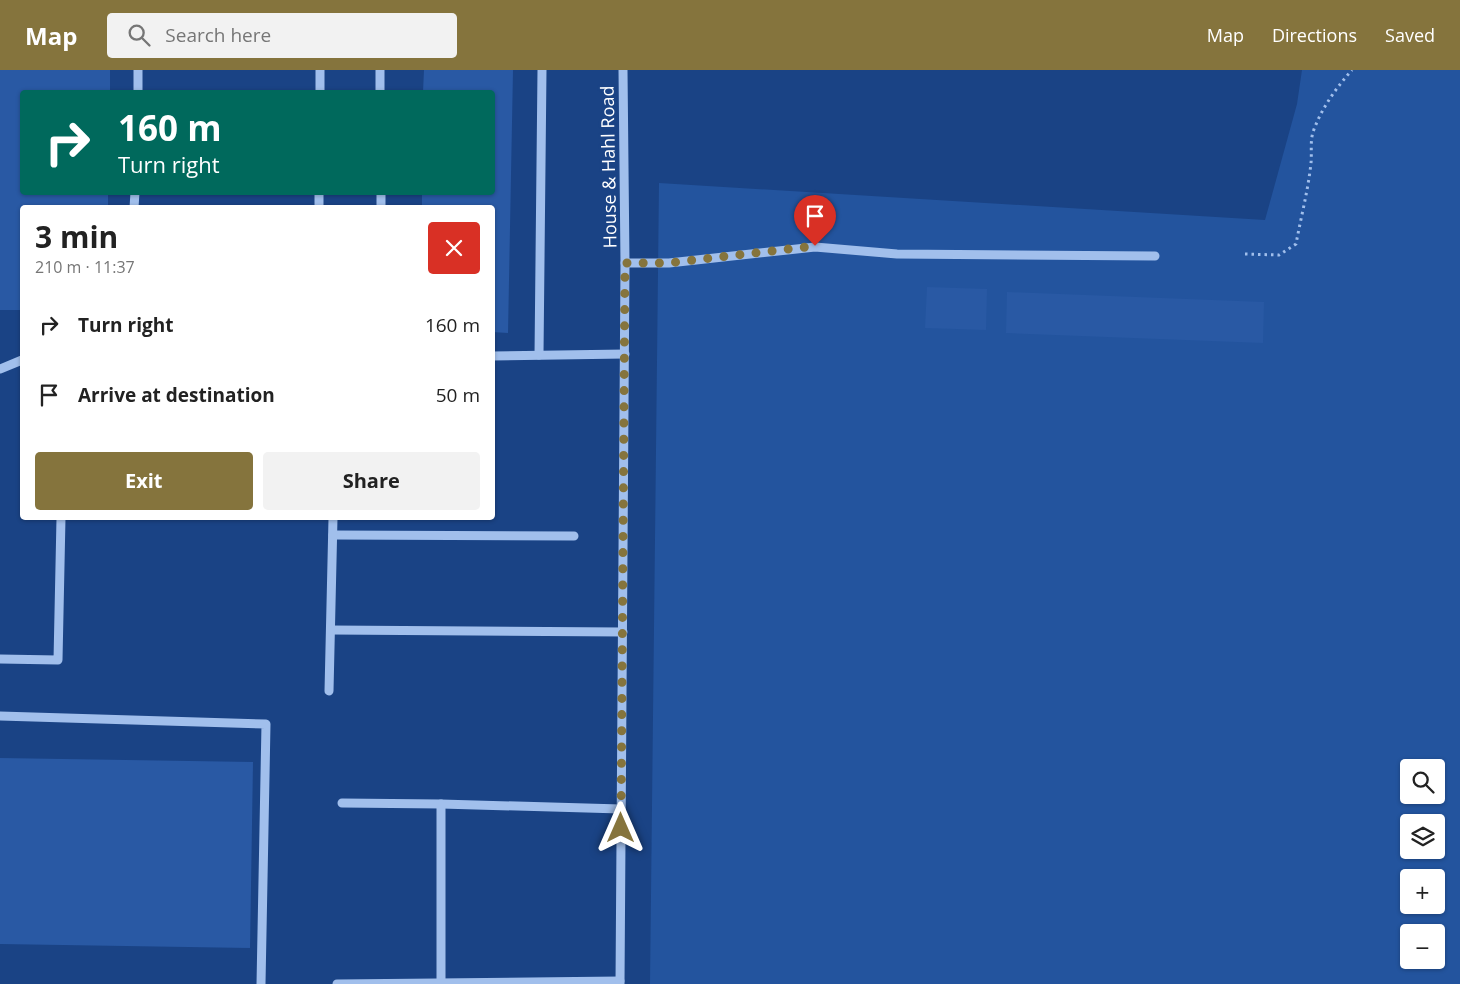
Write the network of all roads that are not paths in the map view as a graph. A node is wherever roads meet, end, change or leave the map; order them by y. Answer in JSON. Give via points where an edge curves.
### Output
{"nodes":[{"id":1,"x":138,"y":70,"type":"edge"},
{"id":2,"x":320,"y":70,"type":"edge"},
{"id":3,"x":380,"y":70,"type":"edge"},
{"id":4,"x":542,"y":70,"type":"edge"},
{"id":5,"x":623,"y":70,"type":"edge"},
{"id":6,"x":138,"y":90,"type":"edge"},
{"id":7,"x":320,"y":90,"type":"edge"},
{"id":8,"x":380,"y":90,"type":"edge"},
{"id":9,"x":1155,"y":256,"type":"dead end"},
{"id":10,"x":625,"y":263,"type":"junction"},
{"id":11,"x":624,"y":354,"type":"junction"},
{"id":12,"x":495,"y":356,"type":"edge"},
{"id":13,"x":539,"y":356,"type":"junction"},
{"id":14,"x":20,"y":361,"type":"edge"},
{"id":15,"x":0,"y":369,"type":"edge"},
{"id":16,"x":62,"y":520,"type":"edge"},
{"id":17,"x":333,"y":520,"type":"edge"},
{"id":18,"x":333,"y":535,"type":"junction"},
{"id":19,"x":574,"y":536,"type":"dead end"},
{"id":20,"x":331,"y":630,"type":"junction"},
{"id":21,"x":623,"y":632,"type":"junction"},
{"id":22,"x":0,"y":659,"type":"edge"},
{"id":23,"x":329,"y":691,"type":"dead end"},
{"id":24,"x":0,"y":716,"type":"edge"},
{"id":25,"x":342,"y":803,"type":"dead end"},
{"id":26,"x":440,"y":804,"type":"junction"},
{"id":27,"x":621,"y":809,"type":"junction"},
{"id":28,"x":441,"y":983,"type":"junction"},
{"id":29,"x":620,"y":983,"type":"edge"},
{"id":30,"x":261,"y":984,"type":"edge"},
{"id":31,"x":337,"y":984,"type":"edge"}],
"edges":[{"from":1,"to":6,"type":"street"},
{"from":2,"to":7,"type":"street"},
{"from":3,"to":8,"type":"street"},
{"from":4,"to":13,"type":"street"},
{"from":5,"to":10,"type":"street","name":"House & Hahl Road"},
{"from":9,"to":10,"type":"street","via":[[897,254],[815,246],[668,263]]},
{"from":10,"to":11,"type":"street","name":"House & Hahl Road"},
{"from":11,"to":13,"type":"street"},
{"from":11,"to":21,"type":"street","name":"House & Hahl Road"},
{"from":12,"to":13,"type":"street"},
{"from":14,"to":15,"type":"street"},
{"from":16,"to":22,"type":"street","via":[[58,660]]},
{"from":17,"to":18,"type":"street"},
{"from":18,"to":19,"type":"street"},
{"from":18,"to":20,"type":"street"},
{"from":20,"to":21,"type":"street"},
{"from":20,"to":23,"type":"street"},
{"from":21,"to":27,"type":"street","name":"House & Hahl Road"},
{"from":24,"to":30,"type":"street","via":[[266,724]]},
{"from":25,"to":26,"type":"street"},
{"from":26,"to":27,"type":"street"},
{"from":26,"to":28,"type":"street"},
{"from":27,"to":29,"type":"street","name":"House & Hahl Road"},
{"from":28,"to":29,"type":"street"},
{"from":28,"to":31,"type":"street"}]}
